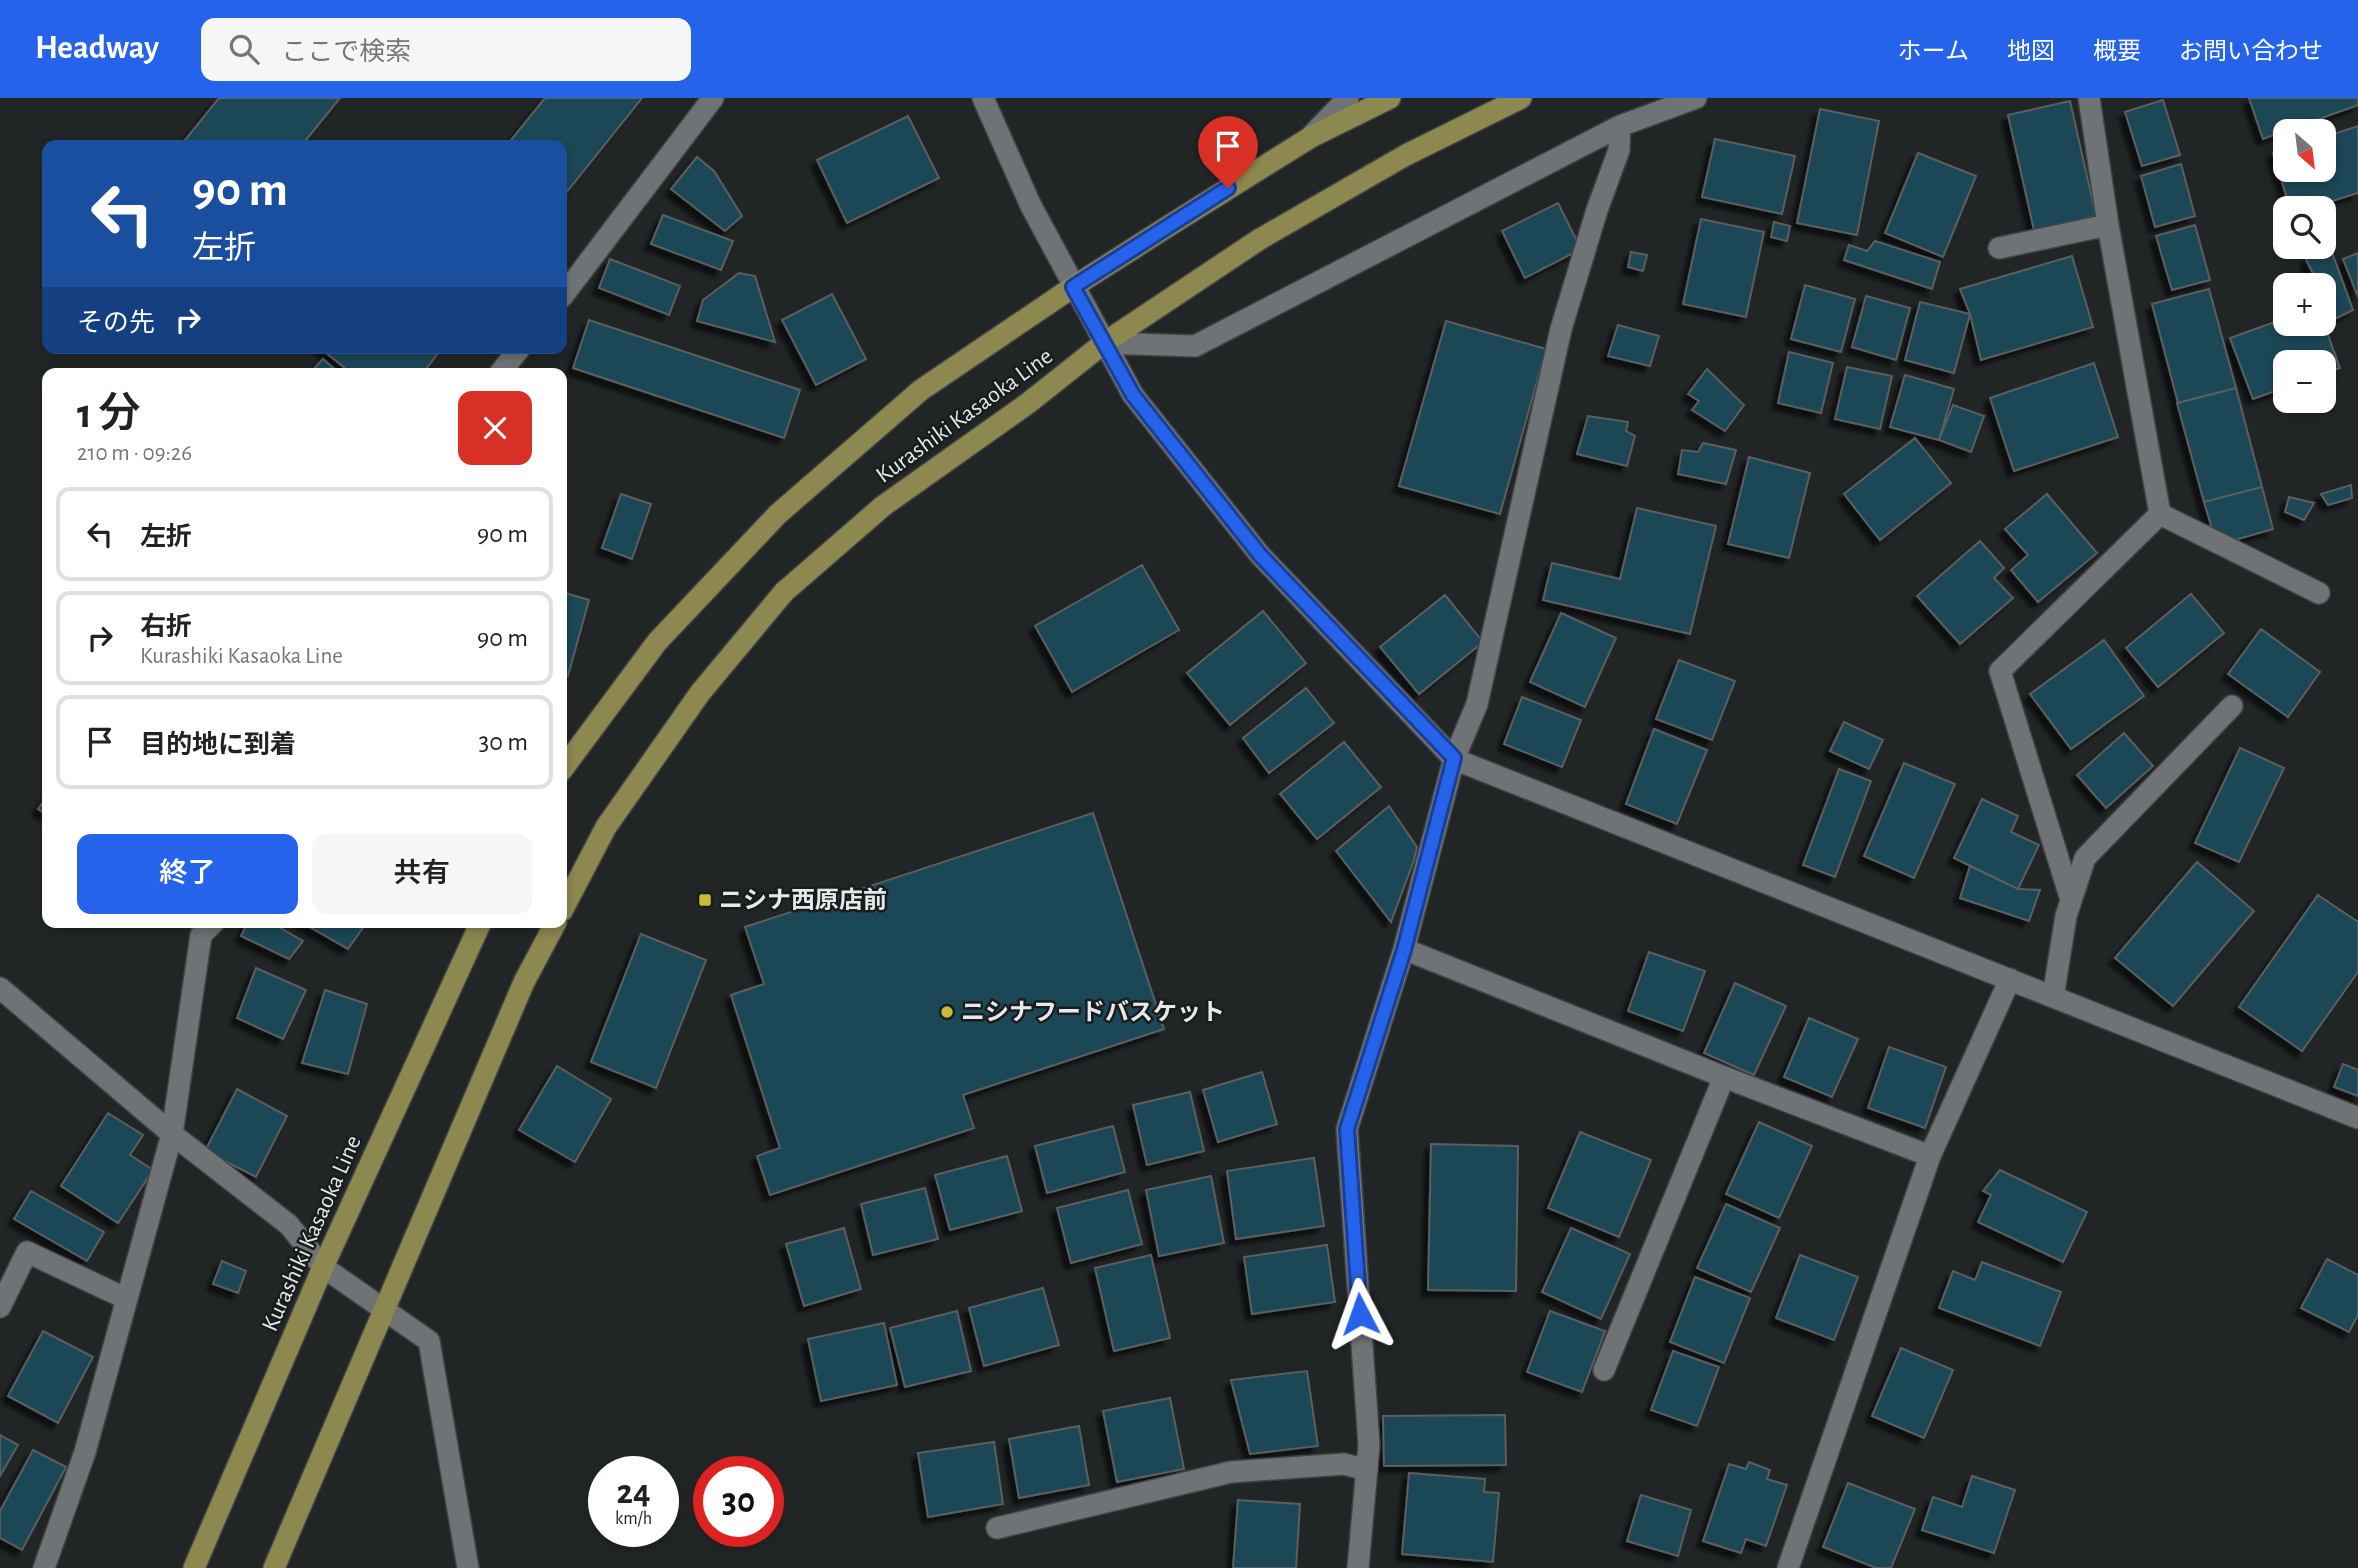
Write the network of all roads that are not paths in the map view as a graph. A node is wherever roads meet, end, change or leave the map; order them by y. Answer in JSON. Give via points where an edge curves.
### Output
{"nodes":[{"id":1,"x":713,"y":98,"type":"edge"},
{"id":2,"x":983,"y":98,"type":"edge"},
{"id":3,"x":1348,"y":98,"type":"edge"},
{"id":4,"x":1390,"y":98,"type":"edge"},
{"id":5,"x":1521,"y":98,"type":"edge"},
{"id":6,"x":1696,"y":98,"type":"edge"},
{"id":7,"x":2089,"y":98,"type":"edge"},
{"id":8,"x":1620,"y":126,"type":"junction"},
{"id":9,"x":1311,"y":137,"type":"junction"},
{"id":10,"x":2108,"y":225,"type":"junction"},
{"id":11,"x":1999,"y":248,"type":"dead end"},
{"id":12,"x":1073,"y":287,"type":"junction"},
{"id":13,"x":567,"y":290,"type":"edge"},
{"id":14,"x":1104,"y":343,"type":"junction"},
{"id":15,"x":515,"y":354,"type":"edge"},
{"id":16,"x":504,"y":368,"type":"edge"},
{"id":17,"x":2160,"y":514,"type":"junction"},
{"id":18,"x":2319,"y":593,"type":"dead end"},
{"id":19,"x":2232,"y":706,"type":"dead end"},
{"id":20,"x":1454,"y":758,"type":"junction"},
{"id":21,"x":567,"y":763,"type":"edge"},
{"id":22,"x":2071,"y":900,"type":"junction"},
{"id":23,"x":567,"y":901,"type":"edge"},
{"id":24,"x":208,"y":928,"type":"edge"},
{"id":25,"x":478,"y":928,"type":"edge"},
{"id":26,"x":553,"y":928,"type":"edge"},
{"id":27,"x":1404,"y":950,"type":"junction"},
{"id":28,"x":2010,"y":979,"type":"junction"},
{"id":29,"x":0,"y":988,"type":"edge"},
{"id":30,"x":2053,"y":996,"type":"junction"},
{"id":31,"x":1724,"y":1077,"type":"junction"},
{"id":32,"x":2358,"y":1118,"type":"edge"},
{"id":33,"x":172,"y":1134,"type":"junction"},
{"id":34,"x":1930,"y":1156,"type":"junction"},
{"id":35,"x":323,"y":1267,"type":"junction"},
{"id":36,"x":127,"y":1299,"type":"junction"},
{"id":37,"x":0,"y":1307,"type":"edge"},
{"id":38,"x":383,"y":1309,"type":"junction"},
{"id":39,"x":1604,"y":1370,"type":"dead end"},
{"id":40,"x":1367,"y":1470,"type":"junction"},
{"id":41,"x":997,"y":1528,"type":"dead end"},
{"id":42,"x":44,"y":1568,"type":"edge"},
{"id":43,"x":194,"y":1568,"type":"edge"},
{"id":44,"x":274,"y":1568,"type":"edge"},
{"id":45,"x":468,"y":1568,"type":"edge"},
{"id":46,"x":1358,"y":1568,"type":"edge"},
{"id":47,"x":1788,"y":1568,"type":"edge"}],
"edges":[{"from":1,"to":13,"type":"street"},
{"from":2,"to":12,"type":"street"},
{"from":3,"to":9,"type":"street"},
{"from":4,"to":9,"type":"main road","name":"Kurashiki Kasaoka Line"},
{"from":5,"to":14,"type":"main road","name":"Kurashiki Kasaoka Line","via":[[1406,155],[1260,239]]},
{"from":6,"to":8,"type":"street"},
{"from":7,"to":10,"type":"street"},
{"from":8,"to":14,"type":"street","via":[[1195,346]]},
{"from":8,"to":20,"type":"street","via":[[1619,150],[1561,329],[1477,704]]},
{"from":9,"to":12,"type":"main road","name":"Kurashiki Kasaoka Line"},
{"from":10,"to":11,"type":"street"},
{"from":10,"to":17,"type":"street"},
{"from":12,"to":14,"type":"street"},
{"from":12,"to":21,"type":"main road","name":"Kurashiki Kasaoka Line","via":[[921,390],[778,514],[657,642]]},
{"from":14,"to":20,"type":"street","via":[[1133,395],[1260,555]]},
{"from":14,"to":23,"type":"main road","name":"Kurashiki Kasaoka Line","via":[[883,506],[784,592],[676,727],[606,827]]},
{"from":15,"to":16,"type":"street"},
{"from":17,"to":18,"type":"street"},
{"from":17,"to":22,"type":"street","via":[[2000,671]]},
{"from":19,"to":22,"type":"street","via":[[2085,858]]},
{"from":20,"to":27,"type":"street"},
{"from":20,"to":28,"type":"street"},
{"from":22,"to":30,"type":"street"},
{"from":24,"to":33,"type":"street","via":[[201,935]]},
{"from":25,"to":35,"type":"main road","name":"Kurashiki Kasaoka Line"},
{"from":26,"to":38,"type":"main road","via":[[524,982]]},
{"from":27,"to":31,"type":"street"},
{"from":27,"to":40,"type":"street","via":[[1347,1129]]},
{"from":28,"to":30,"type":"street"},
{"from":28,"to":34,"type":"street"},
{"from":29,"to":33,"type":"street"},
{"from":30,"to":32,"type":"street"},
{"from":31,"to":34,"type":"street"},
{"from":31,"to":39,"type":"street"},
{"from":33,"to":35,"type":"street","via":[[289,1225]]},
{"from":33,"to":36,"type":"street"},
{"from":34,"to":47,"type":"street"},
{"from":35,"to":38,"type":"street"},
{"from":35,"to":43,"type":"main road","name":"Kurashiki Kasaoka Line"},
{"from":36,"to":37,"type":"street","via":[[27,1252]]},
{"from":36,"to":42,"type":"street","via":[[85,1452]]},
{"from":38,"to":44,"type":"main road"},
{"from":38,"to":45,"type":"street","via":[[429,1341]]},
{"from":40,"to":41,"type":"street","via":[[1344,1464],[1231,1472]]},
{"from":40,"to":46,"type":"street"}]}
